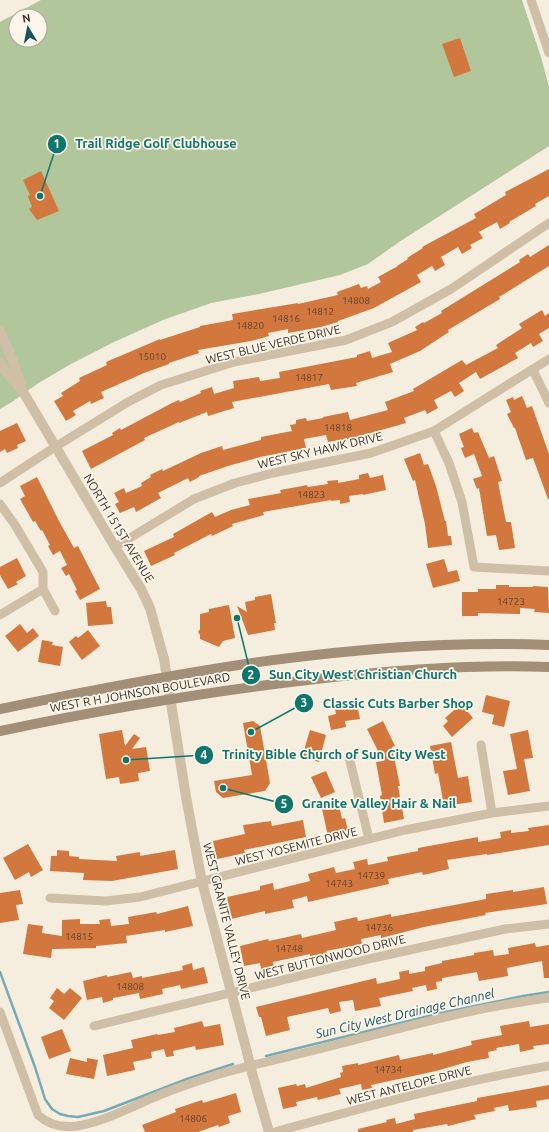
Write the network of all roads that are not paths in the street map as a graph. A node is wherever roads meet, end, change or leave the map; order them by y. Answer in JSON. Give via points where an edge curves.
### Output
{"nodes":[{"id":1,"x":531,"y":0,"type":"edge"},
{"id":2,"x":549,"y":53,"type":"edge"},
{"id":3,"x":549,"y":223,"type":"edge"},
{"id":4,"x":0,"y":331,"type":"edge"},
{"id":5,"x":549,"y":360,"type":"edge"},
{"id":6,"x":0,"y":362,"type":"edge"},
{"id":7,"x":534,"y":370,"type":"junction"},
{"id":8,"x":22,"y":390,"type":"junction"},
{"id":9,"x":549,"y":403,"type":"edge"},
{"id":10,"x":434,"y":431,"type":"junction"},
{"id":11,"x":55,"y":446,"type":"junction"},
{"id":12,"x":0,"y":483,"type":"edge"},
{"id":13,"x":0,"y":504,"type":"edge"},
{"id":14,"x":115,"y":547,"type":"junction"},
{"id":15,"x":549,"y":571,"type":"edge"},
{"id":16,"x":43,"y":589,"type":"junction"},
{"id":17,"x":55,"y":611,"type":"dead end"},
{"id":18,"x":0,"y":615,"type":"edge"},
{"id":19,"x":549,"y":645,"type":"edge"},
{"id":20,"x":549,"y":667,"type":"edge"},
{"id":21,"x":167,"y":677,"type":"junction"},
{"id":22,"x":169,"y":694,"type":"junction"},
{"id":23,"x":0,"y":709,"type":"edge"},
{"id":24,"x":0,"y":731,"type":"edge"},
{"id":25,"x":481,"y":745,"type":"dead end"},
{"id":26,"x":349,"y":757,"type":"dead end"},
{"id":27,"x":549,"y":806,"type":"edge"},
{"id":28,"x":492,"y":813,"type":"junction"},
{"id":29,"x":369,"y":839,"type":"junction"},
{"id":30,"x":202,"y":882,"type":"junction"},
{"id":31,"x":50,"y":898,"type":"dead end"},
{"id":32,"x":549,"y":924,"type":"edge"},
{"id":33,"x":231,"y":994,"type":"junction"},
{"id":34,"x":549,"y":998,"type":"edge"},
{"id":35,"x":0,"y":1012,"type":"edge"},
{"id":36,"x":94,"y":1026,"type":"dead end"},
{"id":37,"x":549,"y":1066,"type":"edge"},
{"id":38,"x":269,"y":1132,"type":"edge"},
{"id":39,"x":276,"y":1132,"type":"edge"}],
"edges":[{"from":1,"to":2,"type":"street"},
{"from":3,"to":11,"type":"street","name":"WEST BLUE VERDE DRIVE","via":[[451,289],[392,322],[346,340],[234,362],[160,385]]},
{"from":4,"to":8,"type":"street","name":"NORTH 151ST AVENUE"},
{"from":5,"to":7,"type":"street","name":"WEST SKY HAWK DRIVE"},
{"from":6,"to":8,"type":"street","name":"NORTH 151ST AVENUE"},
{"from":7,"to":9,"type":"street"},
{"from":7,"to":10,"type":"street","name":"WEST SKY HAWK DRIVE"},
{"from":8,"to":11,"type":"street","name":"NORTH 151ST AVENUE"},
{"from":10,"to":14,"type":"street","name":"WEST SKY HAWK DRIVE","via":[[371,453],[235,483],[194,499]]},
{"from":10,"to":15,"type":"street","via":[[449,463],[462,502],[474,567]]},
{"from":11,"to":12,"type":"street","name":"WEST BLUE VERDE DRIVE"},
{"from":11,"to":14,"type":"street","name":"NORTH 151ST AVENUE"},
{"from":13,"to":16,"type":"street","via":[[43,572]]},
{"from":14,"to":21,"type":"street","name":"NORTH 151ST AVENUE","via":[[142,588],[150,608]]},
{"from":16,"to":17,"type":"street"},
{"from":16,"to":18,"type":"street"},
{"from":19,"to":21,"type":"main road","name":"WEST R H JOHNSON BOULEVARD","via":[[486,644],[365,650],[230,666]]},
{"from":20,"to":22,"type":"main road","name":"WEST R H JOHNSON BOULEVARD","via":[[442,667],[384,671]]},
{"from":21,"to":22,"type":"street","name":"NORTH 151ST AVENUE"},
{"from":21,"to":23,"type":"main road","name":"WEST R H JOHNSON BOULEVARD"},
{"from":22,"to":24,"type":"main road","name":"WEST R H JOHNSON BOULEVARD"},
{"from":22,"to":30,"type":"street","name":"WEST GRANITE VALLEY DRIVE"},
{"from":25,"to":28,"type":"street"},
{"from":26,"to":29,"type":"street"},
{"from":27,"to":28,"type":"street","name":"WEST YOSEMITE DRIVE"},
{"from":28,"to":29,"type":"street","name":"WEST YOSEMITE DRIVE"},
{"from":29,"to":30,"type":"street","name":"WEST YOSEMITE DRIVE"},
{"from":30,"to":31,"type":"street","name":"WEST YOSEMITE DRIVE","via":[[140,896],[106,900]]},
{"from":30,"to":33,"type":"street","name":"WEST GRANITE VALLEY DRIVE"},
{"from":32,"to":33,"type":"street","name":"WEST BUTTONWOOD DRIVE","via":[[498,930]]},
{"from":33,"to":36,"type":"street","name":"WEST BUTTONWOOD DRIVE"},
{"from":33,"to":38,"type":"street","name":"WEST GRANITE VALLEY DRIVE","bridge":true},
{"from":34,"to":35,"type":"street","via":[[496,1006],[396,1029],[216,1075],[88,1124],[68,1126],[52,1124],[38,1115]]},
{"from":37,"to":39,"type":"street","name":"WEST ANTELOPE DRIVE","via":[[506,1073],[386,1101]]}]}
